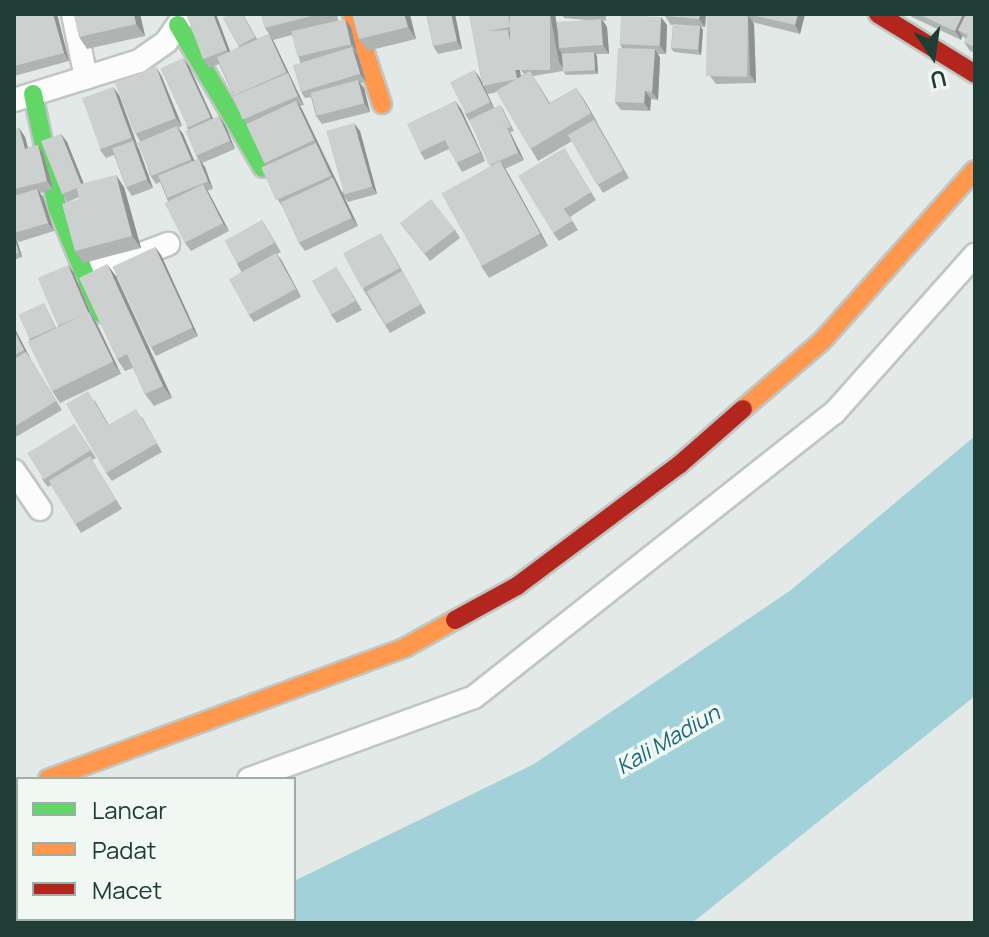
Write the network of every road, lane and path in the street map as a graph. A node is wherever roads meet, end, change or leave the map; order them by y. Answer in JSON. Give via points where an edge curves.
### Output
{"nodes":[{"id":1,"x":73,"y":14,"type":"edge"},
{"id":2,"x":352,"y":14,"type":"edge"},
{"id":3,"x":878,"y":14,"type":"edge"},
{"id":4,"x":182,"y":19,"type":"edge"},
{"id":5,"x":975,"y":74,"type":"edge"},
{"id":6,"x":86,"y":78,"type":"junction"},
{"id":7,"x":24,"y":97,"type":"edge"},
{"id":8,"x":382,"y":104,"type":"dead end"},
{"id":9,"x":263,"y":168,"type":"edge"},
{"id":10,"x":975,"y":170,"type":"edge"},
{"id":11,"x":168,"y":244,"type":"dead end"},
{"id":12,"x":975,"y":255,"type":"edge"},
{"id":13,"x":86,"y":275,"type":"junction"},
{"id":14,"x":103,"y":318,"type":"edge"},
{"id":15,"x":14,"y":471,"type":"edge"},
{"id":16,"x":40,"y":509,"type":"dead end"},
{"id":17,"x":53,"y":777,"type":"edge"},
{"id":18,"x":254,"y":777,"type":"edge"}],
"edges":[{"from":1,"to":6,"type":"street"},
{"from":2,"to":8,"type":"street"},
{"from":3,"to":5,"type":"street"},
{"from":4,"to":6,"type":"street","via":[[155,52]]},
{"from":4,"to":9,"type":"street"},
{"from":6,"to":7,"type":"street"},
{"from":7,"to":13,"type":"street","via":[[57,207]]},
{"from":10,"to":17,"type":"street","via":[[822,341],[679,465],[517,586],[406,647]]},
{"from":11,"to":13,"type":"street"},
{"from":12,"to":18,"type":"street","via":[[834,413],[474,697]]},
{"from":13,"to":14,"type":"street"},
{"from":15,"to":16,"type":"street"}]}
